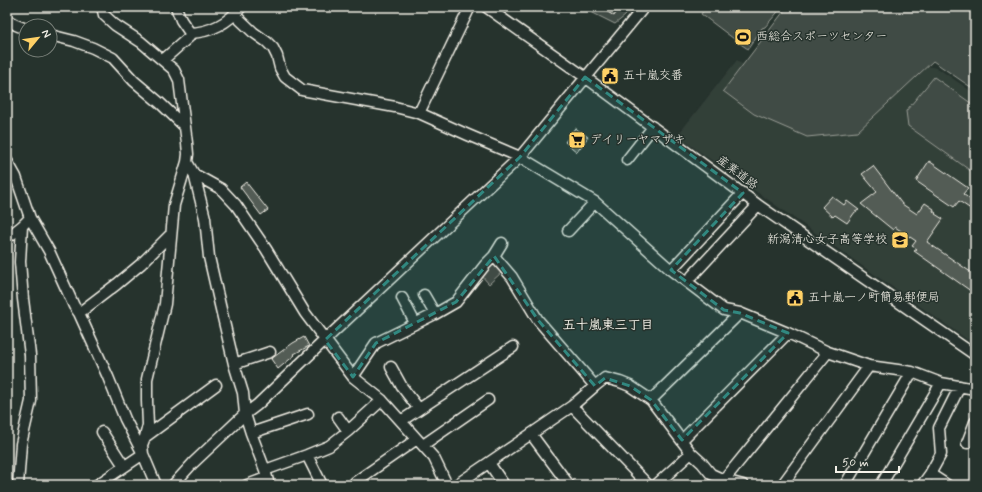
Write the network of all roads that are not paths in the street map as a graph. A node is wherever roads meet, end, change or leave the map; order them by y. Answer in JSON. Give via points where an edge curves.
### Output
{"nodes":[{"id":1,"x":102,"y":7,"type":"edge"},
{"id":2,"x":176,"y":7,"type":"edge"},
{"id":3,"x":470,"y":7,"type":"edge"},
{"id":4,"x":486,"y":7,"type":"edge"},
{"id":5,"x":644,"y":7,"type":"edge"},
{"id":6,"x":238,"y":11,"type":"edge"},
{"id":7,"x":7,"y":20,"type":"edge"},
{"id":8,"x":18,"y":26,"type":"edge"},
{"id":9,"x":190,"y":33,"type":"junction"},
{"id":10,"x":58,"y":37,"type":"edge"},
{"id":11,"x":163,"y":60,"type":"junction"},
{"id":12,"x":585,"y":77,"type":"junction"},
{"id":13,"x":420,"y":113,"type":"junction"},
{"id":14,"x":184,"y":126,"type":"junction"},
{"id":15,"x":653,"y":127,"type":"junction"},
{"id":16,"x":520,"y":157,"type":"junction"},
{"id":17,"x":627,"y":160,"type":"dead end"},
{"id":18,"x":7,"y":161,"type":"edge"},
{"id":19,"x":187,"y":162,"type":"junction"},
{"id":20,"x":194,"y":174,"type":"junction"},
{"id":21,"x":743,"y":193,"type":"junction"},
{"id":22,"x":595,"y":202,"type":"junction"},
{"id":23,"x":758,"y":205,"type":"junction"},
{"id":24,"x":30,"y":218,"type":"junction"},
{"id":25,"x":22,"y":226,"type":"junction"},
{"id":26,"x":568,"y":231,"type":"dead end"},
{"id":27,"x":171,"y":234,"type":"junction"},
{"id":28,"x":7,"y":238,"type":"edge"},
{"id":29,"x":502,"y":243,"type":"dead end"},
{"id":30,"x":494,"y":256,"type":"junction"},
{"id":31,"x":671,"y":270,"type":"junction"},
{"id":32,"x":692,"y":276,"type":"dead end"},
{"id":33,"x":424,"y":295,"type":"dead end"},
{"id":34,"x":402,"y":298,"type":"dead end"},
{"id":35,"x":78,"y":313,"type":"junction"},
{"id":36,"x":740,"y":313,"type":"junction"},
{"id":37,"x":435,"y":314,"type":"junction"},
{"id":38,"x":415,"y":323,"type":"junction"},
{"id":39,"x":788,"y":333,"type":"junction"},
{"id":40,"x":325,"y":340,"type":"junction"},
{"id":41,"x":514,"y":346,"type":"dead end"},
{"id":42,"x":270,"y":352,"type":"dead end"},
{"id":43,"x":828,"y":352,"type":"junction"},
{"id":44,"x":975,"y":356,"type":"edge"},
{"id":45,"x":234,"y":364,"type":"junction"},
{"id":46,"x":869,"y":366,"type":"junction"},
{"id":47,"x":391,"y":367,"type":"dead end"},
{"id":48,"x":912,"y":372,"type":"junction"},
{"id":49,"x":353,"y":377,"type":"junction"},
{"id":50,"x":941,"y":383,"type":"junction"},
{"id":51,"x":216,"y":385,"type":"dead end"},
{"id":52,"x":595,"y":386,"type":"junction"},
{"id":53,"x":960,"y":386,"type":"junction"},
{"id":54,"x":975,"y":389,"type":"edge"},
{"id":55,"x":382,"y":400,"type":"junction"},
{"id":56,"x":488,"y":400,"type":"dead end"},
{"id":57,"x":651,"y":400,"type":"junction"},
{"id":58,"x":572,"y":406,"type":"junction"},
{"id":59,"x":419,"y":409,"type":"junction"},
{"id":60,"x":245,"y":414,"type":"junction"},
{"id":61,"x":308,"y":414,"type":"dead end"},
{"id":62,"x":338,"y":417,"type":"dead end"},
{"id":63,"x":401,"y":421,"type":"junction"},
{"id":64,"x":975,"y":422,"type":"edge"},
{"id":65,"x":348,"y":431,"type":"junction"},
{"id":66,"x":102,"y":432,"type":"dead end"},
{"id":67,"x":251,"y":433,"type":"junction"},
{"id":68,"x":531,"y":434,"type":"junction"},
{"id":69,"x":145,"y":437,"type":"junction"},
{"id":70,"x":682,"y":440,"type":"junction"},
{"id":71,"x":420,"y":442,"type":"junction"},
{"id":72,"x":967,"y":443,"type":"dead end"},
{"id":73,"x":691,"y":453,"type":"junction"},
{"id":74,"x":142,"y":454,"type":"junction"},
{"id":75,"x":307,"y":455,"type":"junction"},
{"id":76,"x":489,"y":463,"type":"junction"},
{"id":77,"x":124,"y":466,"type":"junction"},
{"id":78,"x":930,"y":474,"type":"junction"},
{"id":79,"x":267,"y":477,"type":"edge"},
{"id":80,"x":733,"y":483,"type":"edge"},
{"id":81,"x":18,"y":485,"type":"edge"},
{"id":82,"x":97,"y":485,"type":"edge"},
{"id":83,"x":156,"y":485,"type":"edge"},
{"id":84,"x":173,"y":485,"type":"edge"},
{"id":85,"x":247,"y":485,"type":"edge"},
{"id":86,"x":322,"y":485,"type":"edge"},
{"id":87,"x":356,"y":485,"type":"edge"},
{"id":88,"x":447,"y":485,"type":"edge"},
{"id":89,"x":456,"y":485,"type":"edge"},
{"id":90,"x":504,"y":485,"type":"edge"},
{"id":91,"x":569,"y":485,"type":"edge"},
{"id":92,"x":648,"y":485,"type":"edge"},
{"id":93,"x":656,"y":485,"type":"edge"},
{"id":94,"x":782,"y":485,"type":"edge"},
{"id":95,"x":845,"y":485,"type":"edge"},
{"id":96,"x":881,"y":485,"type":"edge"},
{"id":97,"x":922,"y":485,"type":"edge"},
{"id":98,"x":947,"y":485,"type":"edge"}],
"edges":[{"from":1,"to":11,"type":"street","via":[[104,15],[115,26]]},
{"from":2,"to":9,"type":"street"},
{"from":3,"to":13,"type":"street"},
{"from":4,"to":12,"type":"street","name":"産業道路"},
{"from":5,"to":12,"type":"street"},
{"from":6,"to":9,"type":"street","via":[[218,27]]},
{"from":6,"to":13,"type":"street","via":[[253,32],[273,48],[285,78],[302,90]]},
{"from":7,"to":8,"type":"street"},
{"from":9,"to":11,"type":"street","via":[[189,38]]},
{"from":10,"to":14,"type":"street","via":[[87,45],[113,58],[134,81]]},
{"from":11,"to":14,"type":"street","via":[[174,70],[179,80]]},
{"from":12,"to":15,"type":"street","name":"産業道路"},
{"from":12,"to":16,"type":"street"},
{"from":13,"to":16,"type":"street"},
{"from":14,"to":19,"type":"street"},
{"from":15,"to":17,"type":"street"},
{"from":15,"to":21,"type":"street","name":"産業道路"},
{"from":16,"to":22,"type":"street"},
{"from":16,"to":40,"type":"street"},
{"from":18,"to":24,"type":"street","via":[[16,177]]},
{"from":19,"to":20,"type":"street"},
{"from":19,"to":27,"type":"street","via":[[174,205]]},
{"from":20,"to":40,"type":"street","via":[[221,189],[236,205]]},
{"from":20,"to":45,"type":"street","via":[[225,332]]},
{"from":21,"to":23,"type":"street","name":"産業道路"},
{"from":21,"to":31,"type":"street"},
{"from":22,"to":26,"type":"street"},
{"from":22,"to":31,"type":"street"},
{"from":23,"to":32,"type":"street"},
{"from":23,"to":44,"type":"street","name":"産業道路"},
{"from":24,"to":25,"type":"street"},
{"from":24,"to":35,"type":"street","via":[[49,251]]},
{"from":25,"to":28,"type":"street"},
{"from":25,"to":81,"type":"street","via":[[20,262],[30,355],[31,400],[21,444]]},
{"from":27,"to":35,"type":"street","via":[[136,269]]},
{"from":27,"to":69,"type":"street","via":[[165,304],[147,379],[148,425]]},
{"from":29,"to":30,"type":"street"},
{"from":30,"to":37,"type":"street","via":[[456,302]]},
{"from":30,"to":52,"type":"street","via":[[512,277],[538,320]]},
{"from":31,"to":36,"type":"street","via":[[724,310]]},
{"from":33,"to":37,"type":"street"},
{"from":34,"to":38,"type":"street"},
{"from":35,"to":74,"type":"street"},
{"from":36,"to":39,"type":"street"},
{"from":36,"to":57,"type":"street"},
{"from":37,"to":38,"type":"street"},
{"from":38,"to":49,"type":"street","via":[[376,343]]},
{"from":39,"to":43,"type":"street"},
{"from":39,"to":70,"type":"street"},
{"from":40,"to":49,"type":"street"},
{"from":40,"to":60,"type":"street"},
{"from":41,"to":59,"type":"street"},
{"from":42,"to":45,"type":"street"},
{"from":43,"to":46,"type":"street"},
{"from":43,"to":80,"type":"street"},
{"from":45,"to":60,"type":"street","via":[[243,393]]},
{"from":46,"to":48,"type":"street"},
{"from":46,"to":94,"type":"street"},
{"from":47,"to":59,"type":"street"},
{"from":48,"to":50,"type":"street"},
{"from":48,"to":95,"type":"street"},
{"from":49,"to":55,"type":"street"},
{"from":50,"to":53,"type":"street"},
{"from":50,"to":96,"type":"street"},
{"from":51,"to":69,"type":"street"},
{"from":52,"to":57,"type":"street","via":[[605,378],[630,386]]},
{"from":52,"to":58,"type":"street"},
{"from":53,"to":54,"type":"street"},
{"from":53,"to":78,"type":"street","via":[[939,428],[941,454]]},
{"from":55,"to":63,"type":"street"},
{"from":55,"to":65,"type":"street"},
{"from":56,"to":71,"type":"street"},
{"from":57,"to":70,"type":"street"},
{"from":58,"to":68,"type":"street"},
{"from":58,"to":92,"type":"street"},
{"from":59,"to":63,"type":"street"},
{"from":60,"to":67,"type":"street"},
{"from":60,"to":84,"type":"street"},
{"from":61,"to":67,"type":"street"},
{"from":62,"to":65,"type":"street"},
{"from":63,"to":71,"type":"street"},
{"from":64,"to":72,"type":"street"},
{"from":65,"to":75,"type":"street","via":[[329,446]]},
{"from":66,"to":77,"type":"street"},
{"from":67,"to":79,"type":"street"},
{"from":68,"to":76,"type":"street"},
{"from":68,"to":91,"type":"street"},
{"from":69,"to":74,"type":"street"},
{"from":70,"to":73,"type":"street"},
{"from":71,"to":87,"type":"street","via":[[355,482]]},
{"from":71,"to":88,"type":"street","via":[[434,458]]},
{"from":73,"to":80,"type":"street","via":[[711,474]]},
{"from":73,"to":93,"type":"street"},
{"from":74,"to":77,"type":"street"},
{"from":74,"to":83,"type":"street"},
{"from":75,"to":79,"type":"street"},
{"from":75,"to":86,"type":"street"},
{"from":76,"to":89,"type":"street"},
{"from":76,"to":90,"type":"street"},
{"from":77,"to":82,"type":"street"},
{"from":78,"to":97,"type":"street"},
{"from":78,"to":98,"type":"street"},
{"from":79,"to":85,"type":"street"}]}
